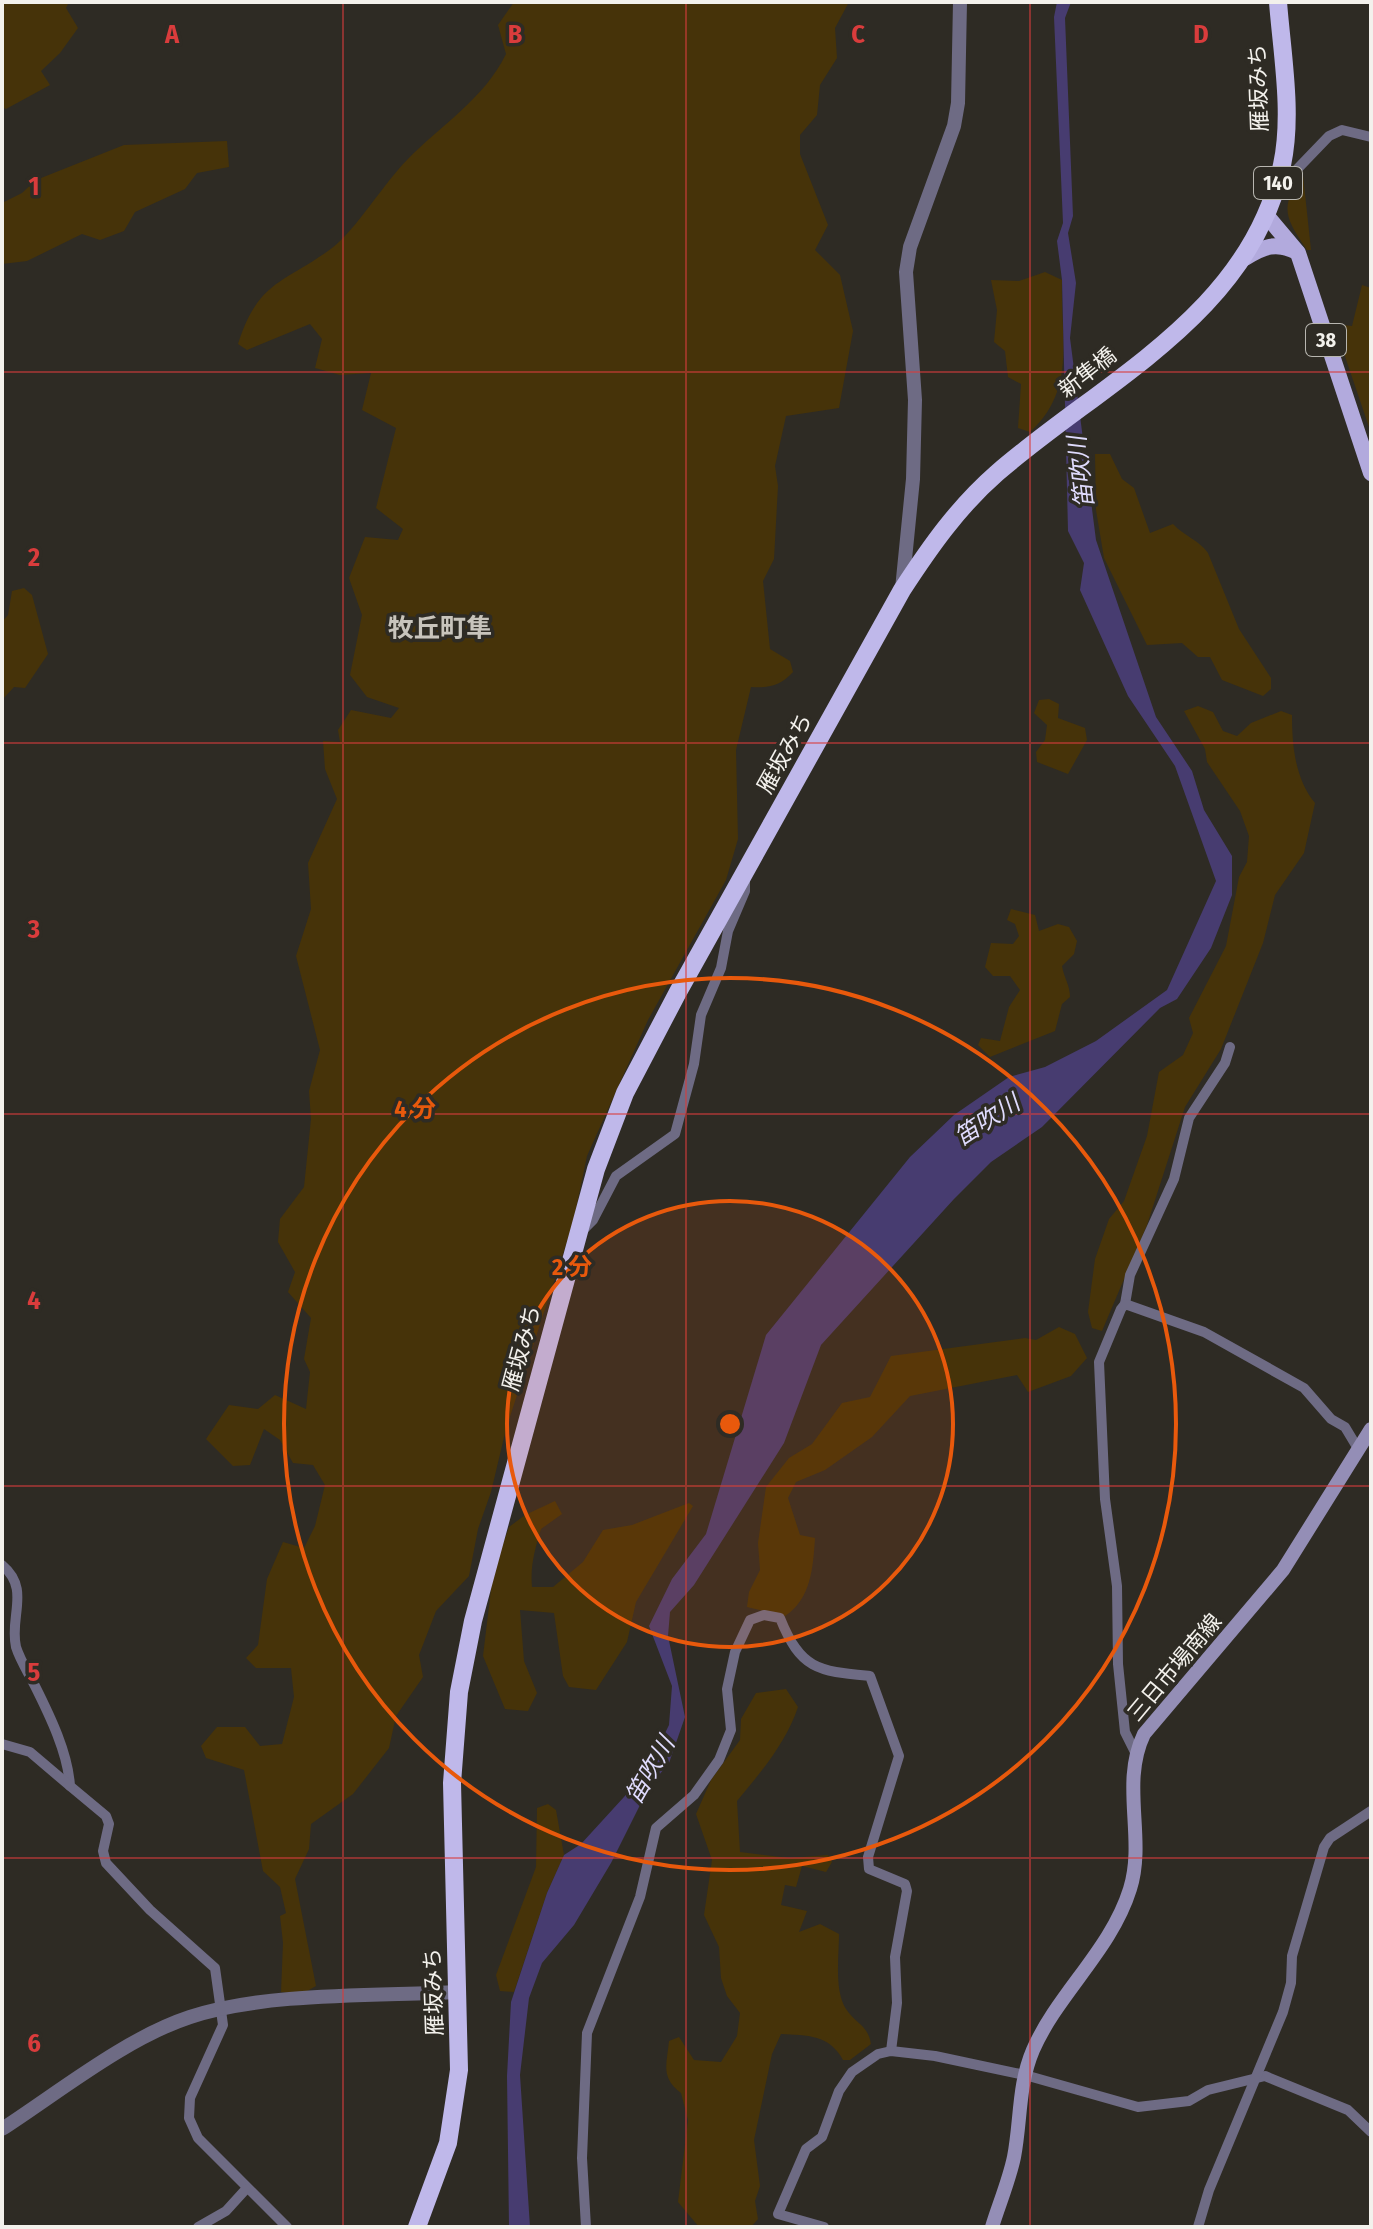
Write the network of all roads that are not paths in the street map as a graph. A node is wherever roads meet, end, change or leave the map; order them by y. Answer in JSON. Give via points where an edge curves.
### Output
{"nodes":[{"id":1,"x":960,"y":2,"type":"edge"},
{"id":2,"x":1278,"y":2,"type":"edge"},
{"id":3,"x":1371,"y":137,"type":"edge"},
{"id":4,"x":1275,"y":191,"type":"junction"},
{"id":5,"x":1266,"y":215,"type":"junction"},
{"id":6,"x":1298,"y":253,"type":"junction"},
{"id":7,"x":1245,"y":258,"type":"junction"},
{"id":8,"x":1179,"y":332,"type":"joint"},
{"id":9,"x":1024,"y":451,"type":"joint"},
{"id":10,"x":1371,"y":473,"type":"edge"},
{"id":11,"x":902,"y":590,"type":"junction"},
{"id":12,"x":745,"y":872,"type":"junction"},
{"id":13,"x":1230,"y":1047,"type":"dead end"},
{"id":14,"x":577,"y":1234,"type":"junction"},
{"id":15,"x":1125,"y":1304,"type":"junction"},
{"id":16,"x":1371,"y":1429,"type":"edge"},
{"id":17,"x":1357,"y":1447,"type":"junction"},
{"id":18,"x":2,"y":1565,"type":"edge"},
{"id":19,"x":2,"y":1744,"type":"edge"},
{"id":20,"x":1135,"y":1752,"type":"junction"},
{"id":21,"x":70,"y":1786,"type":"junction"},
{"id":22,"x":1371,"y":1811,"type":"edge"},
{"id":23,"x":457,"y":1992,"type":"junction"},
{"id":24,"x":222,"y":2007,"type":"junction"},
{"id":25,"x":891,"y":2051,"type":"junction"},
{"id":26,"x":1025,"y":2075,"type":"junction"},
{"id":27,"x":1258,"y":2076,"type":"junction"},
{"id":28,"x":2,"y":2129,"type":"edge"},
{"id":29,"x":1371,"y":2132,"type":"edge"},
{"id":30,"x":246,"y":2189,"type":"junction"},
{"id":31,"x":198,"y":2227,"type":"edge"},
{"id":32,"x":287,"y":2227,"type":"edge"},
{"id":33,"x":417,"y":2227,"type":"edge"},
{"id":34,"x":586,"y":2227,"type":"edge"},
{"id":35,"x":824,"y":2227,"type":"edge"},
{"id":36,"x":992,"y":2227,"type":"edge"},
{"id":37,"x":1198,"y":2227,"type":"edge"}],
"edges":[{"from":1,"to":11,"type":"street","via":[[954,126],[910,247],[906,272],[915,400]]},
{"from":2,"to":4,"type":"highway","name":"雁坂みち","number":"140","via":[[1285,127]]},
{"from":3,"to":4,"type":"street","via":[[1342,130],[1329,136]]},
{"from":4,"to":5,"type":"highway","name":"雁坂みち","number":"140"},
{"from":5,"to":6,"type":"main road","number":"38"},
{"from":5,"to":7,"type":"highway","name":"雁坂みち","number":"140"},
{"from":6,"to":7,"type":"main road","via":[[1264,246]]},
{"from":6,"to":10,"type":"main road","number":"38"},
{"from":7,"to":8,"type":"highway","name":"雁坂みち","number":"140"},
{"from":8,"to":9,"type":"highway","name":"新隼橋","number":"140"},
{"from":9,"to":11,"type":"highway","name":"雁坂みち","number":"140","via":[[966,502]]},
{"from":11,"to":12,"type":"highway","name":"雁坂みち","number":"140"},
{"from":12,"to":14,"type":"highway","name":"雁坂みち","number":"140","via":[[631,1080]]},
{"from":12,"to":14,"type":"street","via":[[745,891],[699,1025],[679,1125],[665,1144],[616,1176],[593,1220]]},
{"from":13,"to":15,"type":"street","via":[[1189,1118],[1174,1179],[1130,1275]]},
{"from":14,"to":23,"type":"highway","name":"雁坂みち","number":"140","via":[[479,1598],[459,1692],[452,1783]]},
{"from":15,"to":17,"type":"street","via":[[1204,1332],[1304,1388],[1345,1427]]},
{"from":15,"to":20,"type":"street","via":[[1099,1362],[1118,1664],[1125,1732]]},
{"from":16,"to":17,"type":"main road","name":"三日市場南線"},
{"from":17,"to":20,"type":"main road","name":"三日市場南線","via":[[1283,1570],[1144,1734]]},
{"from":18,"to":21,"type":"street","via":[[15,1580],[19,1596],[17,1650],[44,1705]]},
{"from":19,"to":21,"type":"street","via":[[30,1752]]},
{"from":20,"to":26,"type":"main road","name":"三日市場南線","via":[[1136,1859],[1130,1891],[1118,1921],[1035,2046]]},
{"from":21,"to":24,"type":"street","via":[[106,1816],[106,1863],[215,1968]]},
{"from":22,"to":27,"type":"street","via":[[1324,1847],[1292,1956],[1283,2012]]},
{"from":23,"to":24,"type":"street"},
{"from":23,"to":33,"type":"highway","name":"雁坂みち","number":"140","via":[[455,2107],[439,2173]]},
{"from":24,"to":28,"type":"street","via":[[153,2034]]},
{"from":24,"to":30,"type":"street","via":[[223,2025],[190,2098],[189,2118],[198,2138]]},
{"from":25,"to":26,"type":"street"},
{"from":25,"to":34,"type":"street","via":[[895,1957],[907,1891],[905,1884],[869,1869],[868,1857],[899,1756],[870,1676],[824,1672],[802,1660],[780,1618],[764,1615],[750,1620],[735,1652],[727,1689],[731,1730],[719,1760],[694,1795],[656,1828],[640,1897],[587,2033],[582,2158]]},
{"from":25,"to":35,"type":"street","via":[[852,2072],[822,2137],[806,2149],[778,2214]]},
{"from":26,"to":27,"type":"street","via":[[1138,2107],[1189,2101]]},
{"from":26,"to":36,"type":"main road","name":"三日市場南線","via":[[1014,2158]]},
{"from":27,"to":29,"type":"street","via":[[1348,2110]]},
{"from":27,"to":37,"type":"street"},
{"from":30,"to":31,"type":"street","via":[[226,2211]]},
{"from":30,"to":32,"type":"street"}]}
